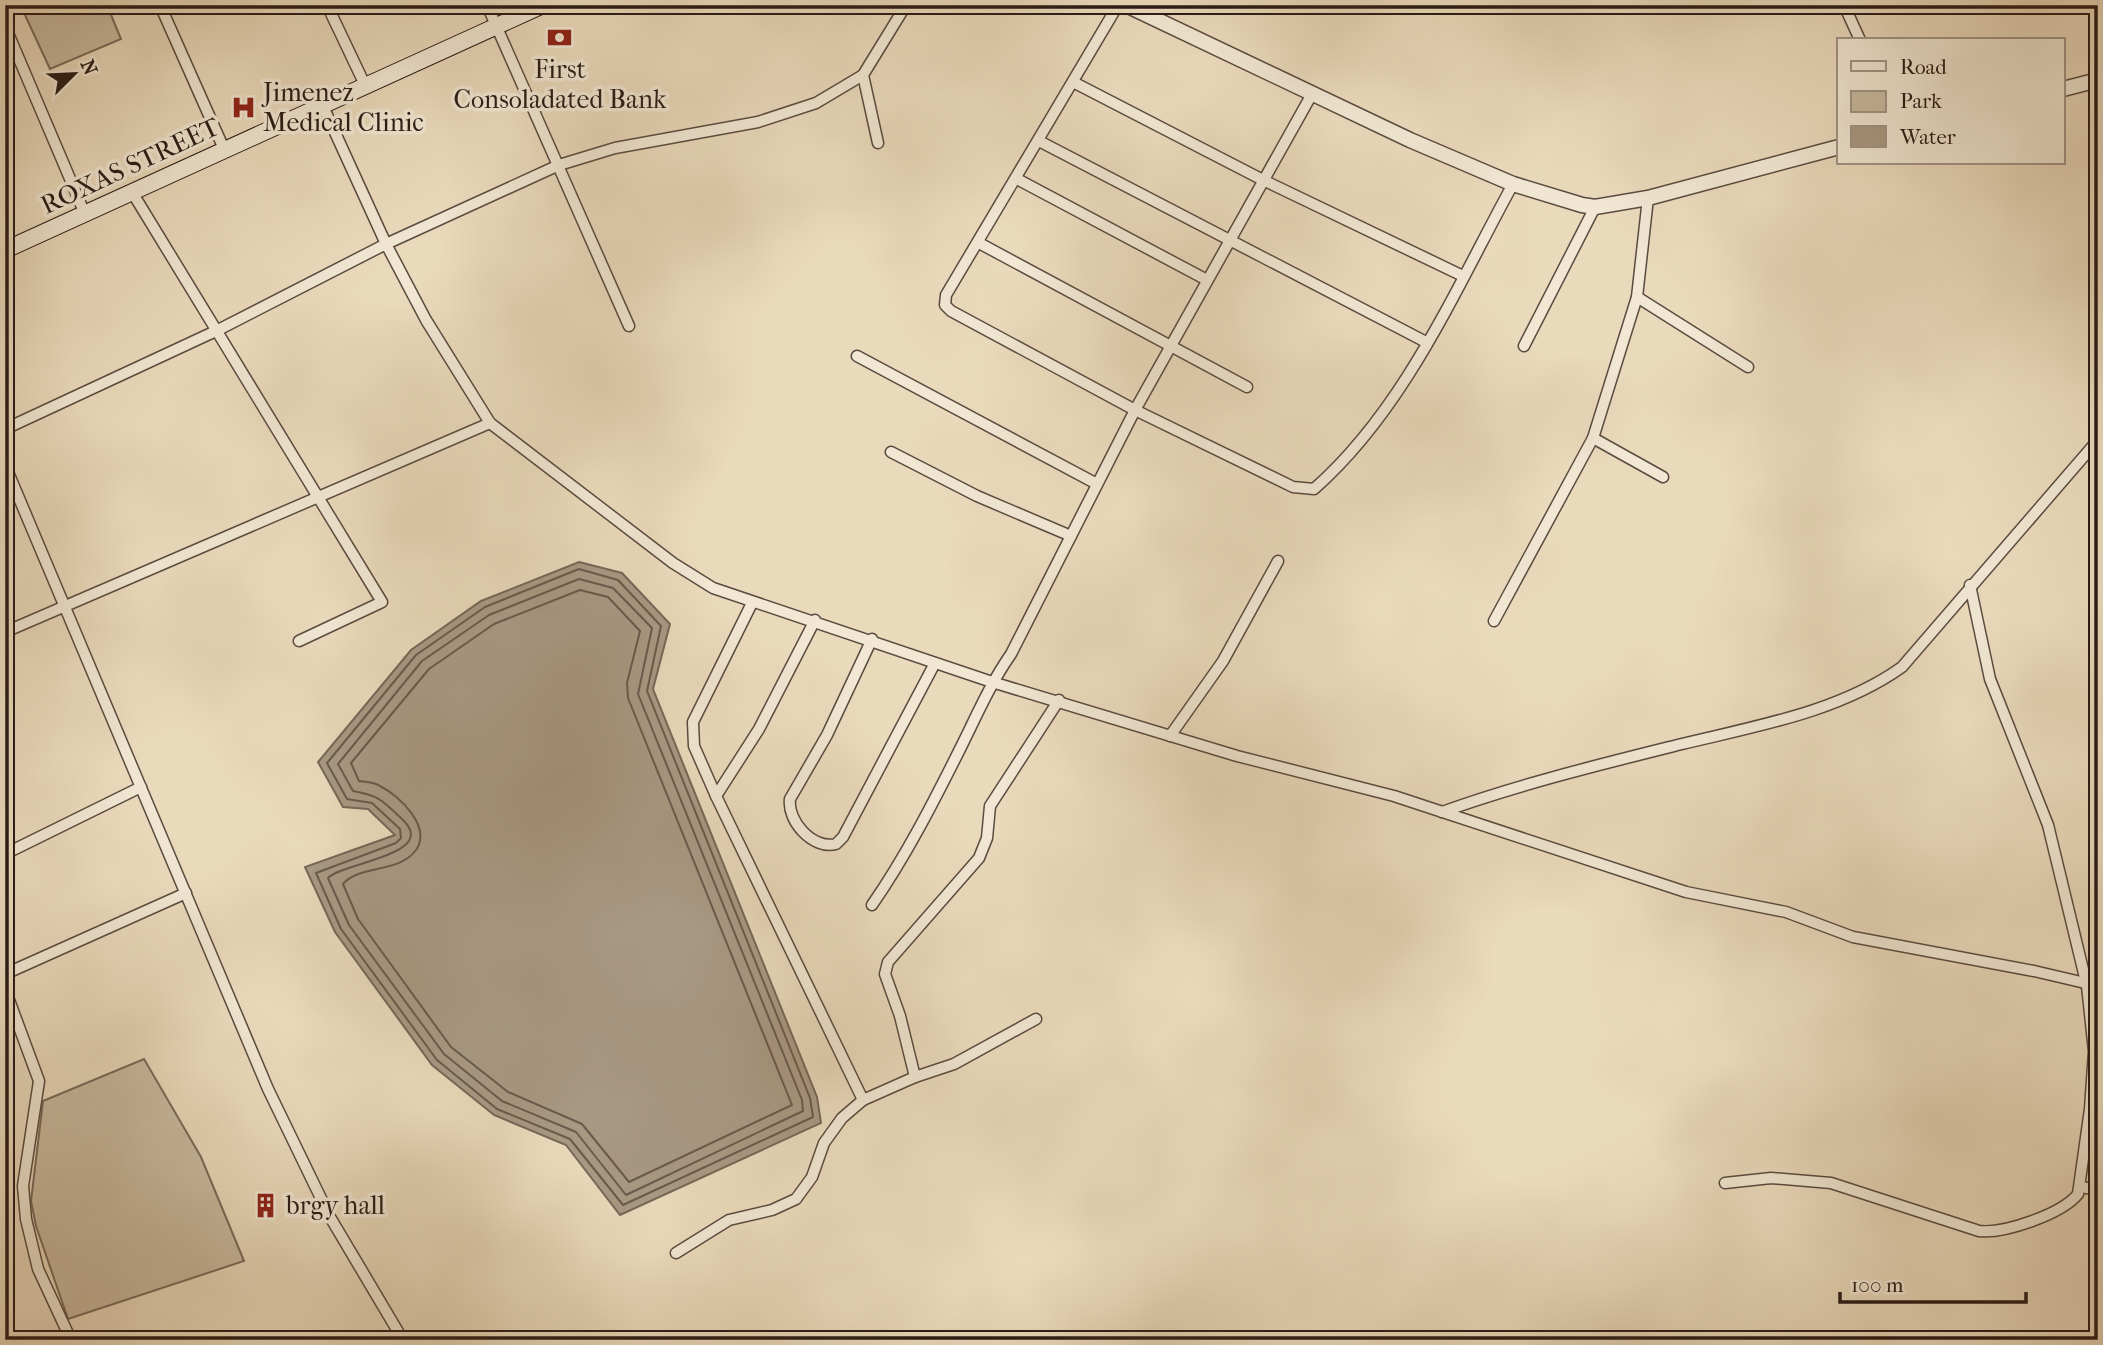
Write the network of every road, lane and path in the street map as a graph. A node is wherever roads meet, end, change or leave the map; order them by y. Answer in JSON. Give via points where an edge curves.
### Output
{"nodes":[{"id":1,"x":160,"y":5,"type":"edge"},
{"id":2,"x":327,"y":5,"type":"edge"},
{"id":3,"x":487,"y":5,"type":"edge"},
{"id":4,"x":543,"y":5,"type":"edge"},
{"id":5,"x":906,"y":5,"type":"edge"},
{"id":6,"x":1118,"y":5,"type":"edge"},
{"id":7,"x":1126,"y":5,"type":"edge"},
{"id":8,"x":1844,"y":5,"type":"edge"},
{"id":9,"x":5,"y":26,"type":"edge"},
{"id":10,"x":496,"y":26,"type":"junction"},
{"id":11,"x":1859,"y":38,"type":"edge"},
{"id":12,"x":863,"y":75,"type":"junction"},
{"id":13,"x":2098,"y":80,"type":"edge"},
{"id":14,"x":1073,"y":82,"type":"junction"},
{"id":15,"x":365,"y":85,"type":"junction"},
{"id":16,"x":2064,"y":89,"type":"edge"},
{"id":17,"x":1312,"y":94,"type":"junction"},
{"id":18,"x":322,"y":104,"type":"junction"},
{"id":19,"x":1039,"y":141,"type":"junction"},
{"id":20,"x":878,"y":143,"type":"dead end"},
{"id":21,"x":1837,"y":148,"type":"edge"},
{"id":22,"x":223,"y":149,"type":"junction"},
{"id":23,"x":559,"y":165,"type":"junction"},
{"id":24,"x":1017,"y":180,"type":"junction"},
{"id":25,"x":1263,"y":180,"type":"junction"},
{"id":26,"x":1513,"y":184,"type":"junction"},
{"id":27,"x":132,"y":192,"type":"junction"},
{"id":28,"x":1648,"y":198,"type":"junction"},
{"id":29,"x":1595,"y":206,"type":"junction"},
{"id":30,"x":85,"y":214,"type":"junction"},
{"id":31,"x":1229,"y":242,"type":"junction"},
{"id":32,"x":979,"y":243,"type":"junction"},
{"id":33,"x":386,"y":244,"type":"junction"},
{"id":34,"x":5,"y":250,"type":"edge"},
{"id":35,"x":1463,"y":276,"type":"junction"},
{"id":36,"x":1207,"y":281,"type":"junction"},
{"id":37,"x":1637,"y":297,"type":"junction"},
{"id":38,"x":629,"y":326,"type":"dead end"},
{"id":39,"x":218,"y":330,"type":"junction"},
{"id":40,"x":1426,"y":342,"type":"junction"},
{"id":41,"x":1170,"y":345,"type":"junction"},
{"id":42,"x":1524,"y":346,"type":"dead end"},
{"id":43,"x":857,"y":356,"type":"dead end"},
{"id":44,"x":1748,"y":367,"type":"dead end"},
{"id":45,"x":1247,"y":387,"type":"dead end"},
{"id":46,"x":1135,"y":410,"type":"junction"},
{"id":47,"x":490,"y":423,"type":"junction"},
{"id":48,"x":5,"y":429,"type":"edge"},
{"id":49,"x":1593,"y":438,"type":"junction"},
{"id":50,"x":2098,"y":440,"type":"edge"},
{"id":51,"x":891,"y":452,"type":"dead end"},
{"id":52,"x":5,"y":466,"type":"edge"},
{"id":53,"x":1663,"y":477,"type":"dead end"},
{"id":54,"x":1097,"y":484,"type":"junction"},
{"id":55,"x":317,"y":496,"type":"junction"},
{"id":56,"x":1071,"y":536,"type":"junction"},
{"id":57,"x":1278,"y":561,"type":"dead end"},
{"id":58,"x":1970,"y":585,"type":"junction"},
{"id":59,"x":752,"y":603,"type":"junction"},
{"id":60,"x":66,"y":608,"type":"junction"},
{"id":61,"x":815,"y":620,"type":"junction"},
{"id":62,"x":1494,"y":621,"type":"dead end"},
{"id":63,"x":5,"y":632,"type":"edge"},
{"id":64,"x":873,"y":639,"type":"junction"},
{"id":65,"x":299,"y":641,"type":"dead end"},
{"id":66,"x":935,"y":663,"type":"junction"},
{"id":67,"x":992,"y":681,"type":"junction"},
{"id":68,"x":1059,"y":700,"type":"junction"},
{"id":69,"x":1170,"y":736,"type":"junction"},
{"id":70,"x":141,"y":787,"type":"junction"},
{"id":71,"x":716,"y":796,"type":"junction"},
{"id":72,"x":1442,"y":812,"type":"junction"},
{"id":73,"x":5,"y":853,"type":"edge"},
{"id":74,"x":186,"y":893,"type":"junction"},
{"id":75,"x":872,"y":905,"type":"dead end"},
{"id":76,"x":5,"y":974,"type":"edge"},
{"id":77,"x":2092,"y":986,"type":"edge"},
{"id":78,"x":5,"y":989,"type":"edge"},
{"id":79,"x":1036,"y":1020,"type":"dead end"},
{"id":80,"x":915,"y":1077,"type":"junction"},
{"id":81,"x":863,"y":1100,"type":"junction"},
{"id":82,"x":1725,"y":1183,"type":"dead end"},
{"id":83,"x":2081,"y":1187,"type":"junction"},
{"id":84,"x":2098,"y":1189,"type":"edge"},
{"id":85,"x":676,"y":1253,"type":"dead end"},
{"id":86,"x":71,"y":1340,"type":"edge"},
{"id":87,"x":402,"y":1340,"type":"edge"}],
"edges":[{"from":1,"to":22,"type":"street"},
{"from":2,"to":15,"type":"street"},
{"from":3,"to":10,"type":"street"},
{"from":4,"to":10,"type":"main road","name":"ROXAS STREET"},
{"from":5,"to":12,"type":"street"},
{"from":6,"to":14,"type":"street"},
{"from":7,"to":17,"type":"street"},
{"from":8,"to":11,"type":"street"},
{"from":9,"to":30,"type":"street"},
{"from":10,"to":15,"type":"main road","name":"ROXAS STREET"},
{"from":10,"to":23,"type":"street"},
{"from":12,"to":20,"type":"street"},
{"from":12,"to":23,"type":"street","via":[[823,100],[758,122],[615,148]]},
{"from":13,"to":16,"type":"street"},
{"from":14,"to":19,"type":"street"},
{"from":14,"to":25,"type":"street"},
{"from":15,"to":18,"type":"main road","name":"ROXAS STREET"},
{"from":17,"to":25,"type":"street"},
{"from":17,"to":26,"type":"street"},
{"from":18,"to":22,"type":"main road","name":"ROXAS STREET"},
{"from":18,"to":33,"type":"street"},
{"from":19,"to":24,"type":"street"},
{"from":19,"to":31,"type":"street"},
{"from":21,"to":28,"type":"street"},
{"from":22,"to":27,"type":"main road","name":"ROXAS STREET"},
{"from":23,"to":33,"type":"street"},
{"from":23,"to":38,"type":"street"},
{"from":24,"to":32,"type":"street"},
{"from":24,"to":36,"type":"street"},
{"from":25,"to":31,"type":"street"},
{"from":25,"to":35,"type":"street"},
{"from":26,"to":29,"type":"street","via":[[1561,201]]},
{"from":26,"to":35,"type":"street"},
{"from":27,"to":30,"type":"main road","name":"ROXAS STREET"},
{"from":27,"to":39,"type":"street"},
{"from":28,"to":29,"type":"street"},
{"from":28,"to":37,"type":"street"},
{"from":29,"to":42,"type":"street"},
{"from":30,"to":34,"type":"main road","name":"ROXAS STREET"},
{"from":31,"to":36,"type":"street"},
{"from":31,"to":40,"type":"street"},
{"from":32,"to":41,"type":"street"},
{"from":32,"to":46,"type":"street","via":[[946,295],[947,309]]},
{"from":33,"to":39,"type":"street"},
{"from":33,"to":47,"type":"street","via":[[426,320]]},
{"from":35,"to":40,"type":"street"},
{"from":36,"to":41,"type":"street"},
{"from":37,"to":44,"type":"street"},
{"from":37,"to":49,"type":"street"},
{"from":39,"to":48,"type":"street"},
{"from":39,"to":55,"type":"street"},
{"from":40,"to":46,"type":"street","via":[[1353,449],[1314,489],[1293,487]]},
{"from":41,"to":45,"type":"street"},
{"from":41,"to":46,"type":"street"},
{"from":43,"to":54,"type":"street"},
{"from":46,"to":54,"type":"street"},
{"from":47,"to":55,"type":"street"},
{"from":47,"to":59,"type":"street","via":[[673,563],[713,588]]},
{"from":49,"to":53,"type":"street"},
{"from":49,"to":62,"type":"street"},
{"from":50,"to":58,"type":"street"},
{"from":51,"to":56,"type":"street","via":[[977,496]]},
{"from":52,"to":60,"type":"street"},
{"from":54,"to":56,"type":"street"},
{"from":55,"to":60,"type":"street"},
{"from":55,"to":65,"type":"street","via":[[382,602]]},
{"from":56,"to":67,"type":"street","via":[[1011,654]]},
{"from":57,"to":69,"type":"street","via":[[1223,661]]},
{"from":58,"to":72,"type":"street","via":[[1902,667],[1881,682],[1790,716],[1548,778]]},
{"from":58,"to":77,"type":"street","via":[[1990,679],[2048,825]]},
{"from":59,"to":61,"type":"street"},
{"from":59,"to":71,"type":"street","via":[[692,722],[694,746]]},
{"from":60,"to":63,"type":"street"},
{"from":60,"to":70,"type":"street"},
{"from":61,"to":64,"type":"street"},
{"from":61,"to":71,"type":"street","via":[[759,729]]},
{"from":64,"to":66,"type":"street"},
{"from":64,"to":66,"type":"street","via":[[790,799],[796,826],[822,844],[836,845],[843,837]]},
{"from":66,"to":67,"type":"street"},
{"from":67,"to":68,"type":"street"},
{"from":67,"to":75,"type":"street","via":[[913,839]]},
{"from":68,"to":69,"type":"street"},
{"from":68,"to":80,"type":"street","via":[[990,806],[979,858],[903,942],[886,969]]},
{"from":69,"to":72,"type":"street"},
{"from":70,"to":73,"type":"street"},
{"from":70,"to":74,"type":"street"},
{"from":71,"to":81,"type":"street"},
{"from":72,"to":77,"type":"street","via":[[1686,892],[1786,912],[1853,937]]},
{"from":74,"to":76,"type":"street"},
{"from":74,"to":87,"type":"street","via":[[268,1089],[330,1217]]},
{"from":77,"to":83,"type":"street","via":[[2094,1051]]},
{"from":78,"to":86,"type":"street","via":[[35,1064],[39,1094],[23,1186],[26,1219],[38,1269]]},
{"from":79,"to":80,"type":"street","via":[[954,1064]]},
{"from":80,"to":81,"type":"street"},
{"from":81,"to":85,"type":"street","via":[[824,1143],[812,1177],[796,1199],[729,1220]]},
{"from":82,"to":83,"type":"street","via":[[1801,1178],[1830,1183],[1992,1232],[2066,1205]]},
{"from":83,"to":84,"type":"street"}]}
